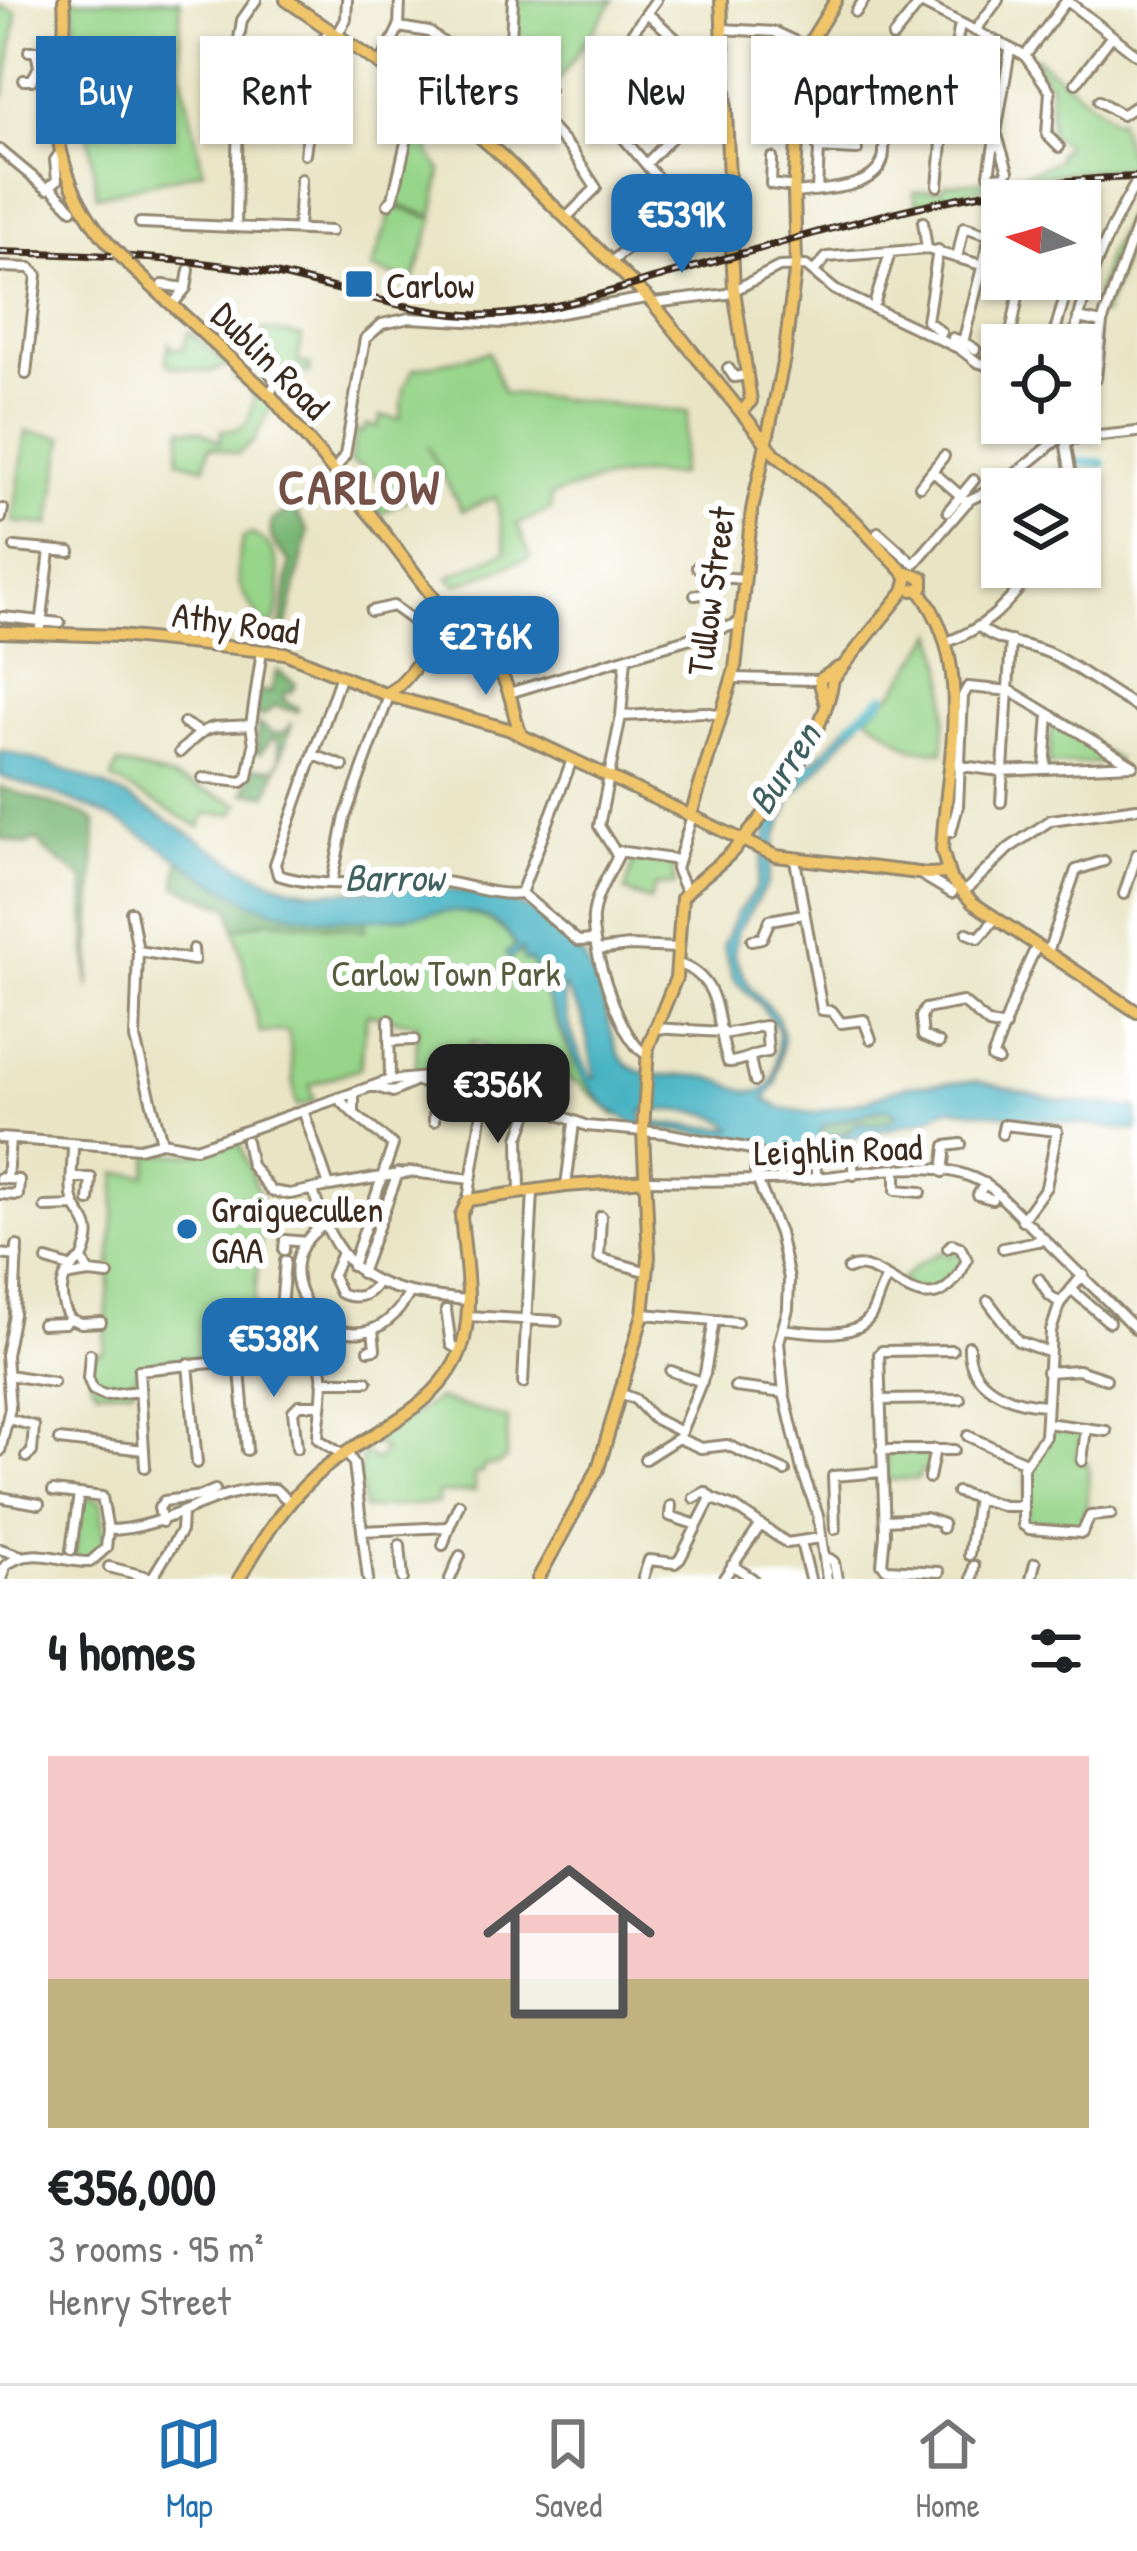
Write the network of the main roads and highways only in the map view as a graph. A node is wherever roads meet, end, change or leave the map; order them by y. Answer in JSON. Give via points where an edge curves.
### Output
{"nodes":[{"id":1,"x":64,"y":0,"type":"edge"},
{"id":2,"x":286,"y":0,"type":"edge"},
{"id":3,"x":722,"y":0,"type":"edge"},
{"id":4,"x":836,"y":0,"type":"edge"},
{"id":5,"x":741,"y":412,"type":"junction"},
{"id":6,"x":766,"y":444,"type":"junction"},
{"id":7,"x":785,"y":463,"type":"junction"},
{"id":8,"x":760,"y":468,"type":"junction"},
{"id":9,"x":911,"y":580,"type":"junction"},
{"id":10,"x":442,"y":606,"type":"junction"},
{"id":11,"x":451,"y":621,"type":"junction"},
{"id":12,"x":0,"y":632,"type":"edge"},
{"id":13,"x":436,"y":632,"type":"junction"},
{"id":14,"x":402,"y":686,"type":"junction"},
{"id":15,"x":386,"y":694,"type":"junction"},
{"id":16,"x":411,"y":703,"type":"junction"},
{"id":17,"x":510,"y":723,"type":"junction"},
{"id":18,"x":691,"y":815,"type":"junction"},
{"id":19,"x":743,"y":840,"type":"junction"},
{"id":20,"x":948,"y":873,"type":"junction"},
{"id":21,"x":1137,"y":1012,"type":"edge"},
{"id":22,"x":646,"y":1180,"type":"junction"},
{"id":23,"x":239,"y":1579,"type":"edge"},
{"id":24,"x":538,"y":1579,"type":"edge"}],
"edges":[{"from":1,"to":10,"type":"main road","name":"Dublin Road","bridge":true,"via":[[57,113],[62,152],[87,216],[269,394]]},
{"from":2,"to":5,"type":"main road","via":[[487,142],[645,297]]},
{"from":3,"to":5,"type":"main road","via":[[734,290],[751,401]]},
{"from":4,"to":6,"type":"main road","name":"Tullow Street","via":[[805,47],[796,265]]},
{"from":5,"to":6,"type":"main road"},
{"from":6,"to":7,"type":"main road"},
{"from":6,"to":8,"type":"main road","name":"Tullow Street"},
{"from":7,"to":8,"type":"main road"},
{"from":7,"to":9,"type":"main road","via":[[884,543]]},
{"from":8,"to":18,"type":"main road","name":"Tullow Street","via":[[732,679]]},
{"from":9,"to":19,"type":"main road","via":[[824,683],[825,704],[796,766]]},
{"from":9,"to":20,"type":"main road","via":[[944,635],[954,685],[942,850]]},
{"from":10,"to":11,"type":"main road","name":"Dublin Road"},
{"from":10,"to":13,"type":"main road"},
{"from":11,"to":13,"type":"main road"},
{"from":11,"to":17,"type":"main road","name":"Dublin Road","via":[[493,661],[509,693]]},
{"from":12,"to":15,"type":"main road","name":"Athy Road","via":[[40,627],[262,648]]},
{"from":13,"to":14,"type":"main road"},
{"from":14,"to":15,"type":"main road"},
{"from":14,"to":16,"type":"main road"},
{"from":15,"to":16,"type":"main road","name":"Athy Road"},
{"from":16,"to":17,"type":"main road","name":"Athy Road"},
{"from":17,"to":18,"type":"main road","name":"Athy Road","via":[[522,737]]},
{"from":18,"to":19,"type":"main road","name":"Athy Road"},
{"from":19,"to":20,"type":"main road","name":"Athy Road","via":[[795,860]]},
{"from":19,"to":22,"type":"main road","via":[[680,906],[676,978],[648,1051]]},
{"from":20,"to":21,"type":"main road","via":[[960,895]]},
{"from":22,"to":23,"type":"main road","via":[[469,1200],[461,1214],[468,1316],[447,1376],[316,1474]]},
{"from":22,"to":24,"type":"main road","via":[[648,1272],[622,1394],[598,1469]]}]}
